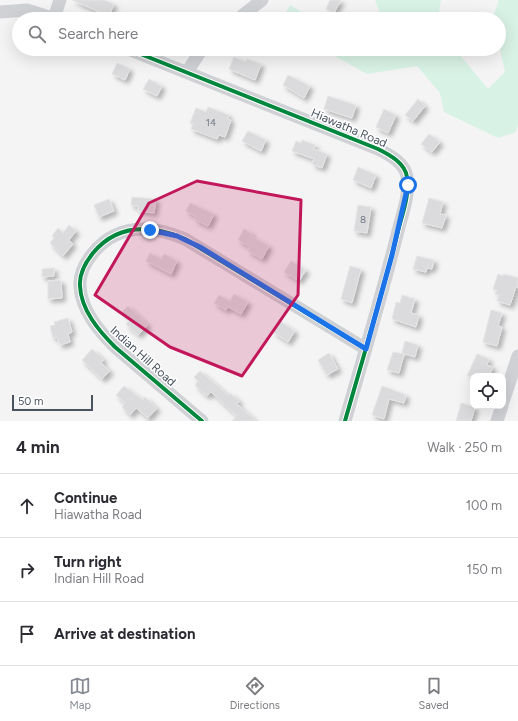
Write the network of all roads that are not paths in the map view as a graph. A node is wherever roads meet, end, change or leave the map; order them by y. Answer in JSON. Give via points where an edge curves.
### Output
{"nodes":[{"id":1,"x":60,"y":0,"type":"edge"},
{"id":2,"x":262,"y":0,"type":"edge"},
{"id":3,"x":0,"y":12,"type":"edge"},
{"id":4,"x":33,"y":12,"type":"edge"},
{"id":5,"x":57,"y":12,"type":"edge"},
{"id":6,"x":247,"y":12,"type":"edge"},
{"id":7,"x":146,"y":56,"type":"edge"},
{"id":8,"x":197,"y":56,"type":"edge"},
{"id":9,"x":187,"y":72,"type":"junction"},
{"id":10,"x":366,"y":349,"type":"junction"},
{"id":11,"x":518,"y":356,"type":"edge"},
{"id":12,"x":506,"y":393,"type":"edge"},
{"id":13,"x":501,"y":409,"type":"edge"},
{"id":14,"x":202,"y":421,"type":"edge"},
{"id":15,"x":345,"y":421,"type":"edge"},
{"id":16,"x":497,"y":421,"type":"edge"}],
"edges":[{"from":1,"to":5,"type":"street"},
{"from":2,"to":6,"type":"street"},
{"from":3,"to":4,"type":"street"},
{"from":7,"to":9,"type":"street","name":"Hiawatha Road"},
{"from":8,"to":9,"type":"street"},
{"from":9,"to":10,"type":"street","name":"Hiawatha Road","via":[[378,150],[403,167],[408,178],[406,198]]},
{"from":10,"to":14,"type":"street","name":"Indian Hill Road","via":[[185,239],[156,231],[119,232],[99,246],[82,270],[81,292],[89,314],[115,347]]},
{"from":10,"to":15,"type":"street","name":"Hiawatha Road"},
{"from":11,"to":12,"type":"street"},
{"from":13,"to":16,"type":"street"}]}
